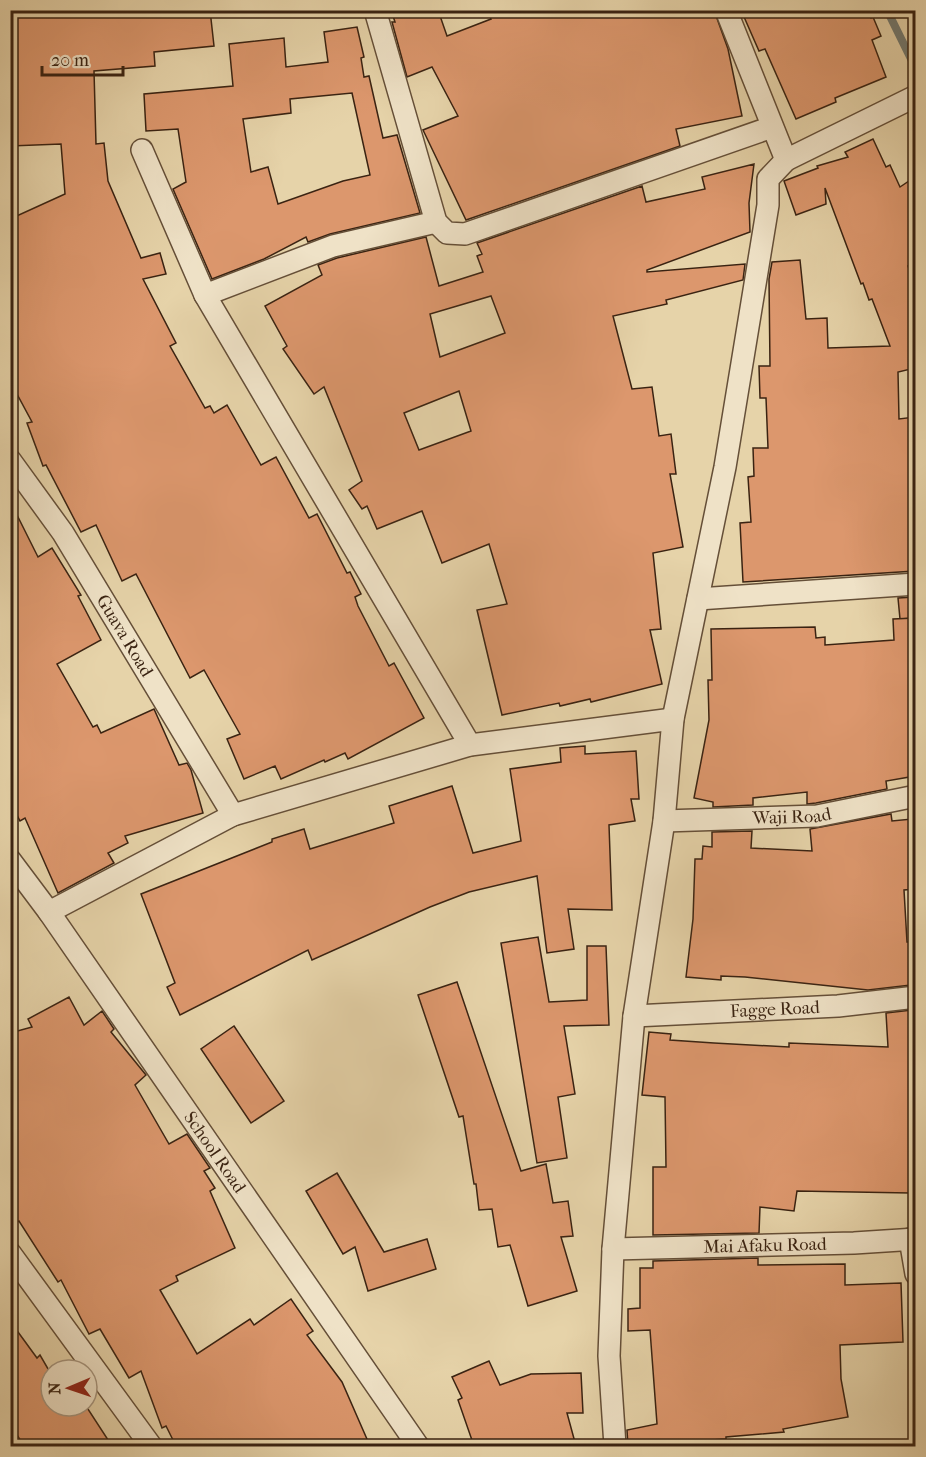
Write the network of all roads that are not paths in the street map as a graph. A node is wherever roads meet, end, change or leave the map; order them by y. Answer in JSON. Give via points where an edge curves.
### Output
{"nodes":[{"id":1,"x":375,"y":10,"type":"edge"},
{"id":2,"x":726,"y":10,"type":"edge"},
{"id":3,"x":914,"y":96,"type":"edge"},
{"id":4,"x":772,"y":127,"type":"junction"},
{"id":5,"x":142,"y":150,"type":"dead end"},
{"id":6,"x":786,"y":160,"type":"junction"},
{"id":7,"x":436,"y":222,"type":"junction"},
{"id":8,"x":205,"y":295,"type":"junction"},
{"id":9,"x":10,"y":460,"type":"edge"},
{"id":10,"x":915,"y":584,"type":"edge"},
{"id":11,"x":698,"y":599,"type":"junction"},
{"id":12,"x":673,"y":719,"type":"junction"},
{"id":13,"x":470,"y":745,"type":"junction"},
{"id":14,"x":915,"y":796,"type":"edge"},
{"id":15,"x":232,"y":815,"type":"junction"},
{"id":16,"x":664,"y":821,"type":"junction"},
{"id":17,"x":10,"y":860,"type":"edge"},
{"id":18,"x":49,"y":912,"type":"junction"},
{"id":19,"x":915,"y":997,"type":"edge"},
{"id":20,"x":634,"y":1016,"type":"junction"},
{"id":21,"x":913,"y":1239,"type":"edge"},
{"id":22,"x":613,"y":1249,"type":"junction"},
{"id":23,"x":10,"y":1252,"type":"edge"},
{"id":24,"x":915,"y":1274,"type":"edge"},
{"id":25,"x":151,"y":1446,"type":"edge"},
{"id":26,"x":418,"y":1446,"type":"edge"},
{"id":27,"x":615,"y":1446,"type":"edge"}],
"edges":[{"from":1,"to":7,"type":"street"},
{"from":2,"to":4,"type":"street"},
{"from":3,"to":6,"type":"street"},
{"from":4,"to":6,"type":"street"},
{"from":4,"to":7,"type":"street","via":[[465,234],[447,233]]},
{"from":5,"to":8,"type":"street"},
{"from":6,"to":11,"type":"street","via":[[768,179],[768,205],[725,467]]},
{"from":7,"to":8,"type":"street","via":[[333,246]]},
{"from":8,"to":13,"type":"street"},
{"from":9,"to":15,"type":"street","name":"Guava Road","via":[[63,533]]},
{"from":10,"to":11,"type":"street"},
{"from":11,"to":12,"type":"street"},
{"from":12,"to":13,"type":"street"},
{"from":12,"to":16,"type":"street"},
{"from":13,"to":15,"type":"street"},
{"from":14,"to":16,"type":"street","name":"Waji Road","via":[[818,816]]},
{"from":15,"to":18,"type":"street"},
{"from":16,"to":20,"type":"street"},
{"from":17,"to":18,"type":"street","name":"School Road"},
{"from":18,"to":26,"type":"street","name":"School Road"},
{"from":19,"to":20,"type":"street","name":"Fagge Road","via":[[838,1006]]},
{"from":20,"to":22,"type":"street"},
{"from":21,"to":22,"type":"street","name":"Mai Afaku Road"},
{"from":21,"to":24,"type":"street"},
{"from":22,"to":27,"type":"street","via":[[609,1356]]},
{"from":23,"to":25,"type":"street"}]}
